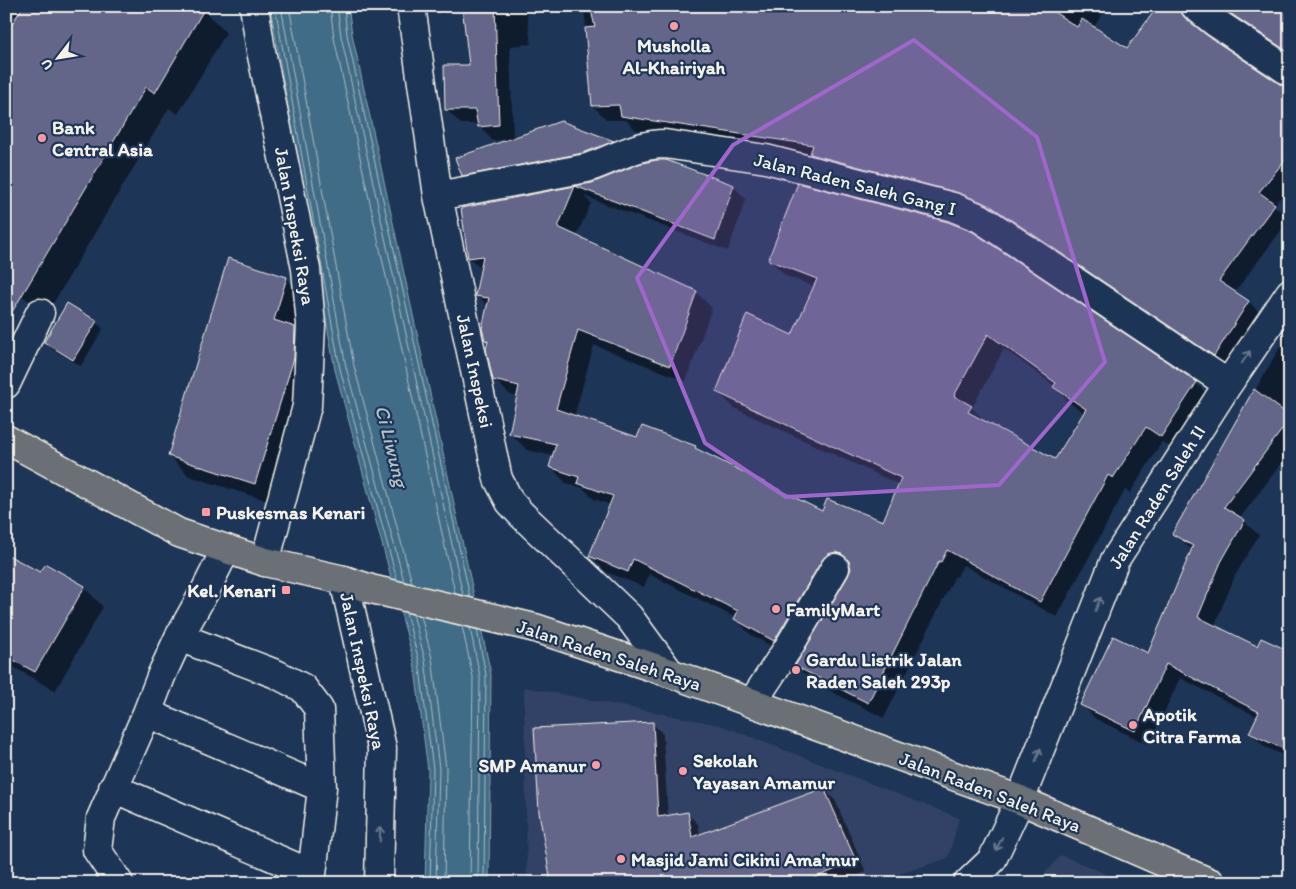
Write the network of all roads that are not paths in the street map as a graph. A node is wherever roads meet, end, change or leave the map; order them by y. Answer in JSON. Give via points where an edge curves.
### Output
{"nodes":[{"id":1,"x":254,"y":6,"type":"edge"},
{"id":2,"x":411,"y":6,"type":"edge"},
{"id":3,"x":1195,"y":6,"type":"edge"},
{"id":4,"x":1290,"y":72,"type":"edge"},
{"id":5,"x":438,"y":196,"type":"junction"},
{"id":6,"x":1290,"y":293,"type":"edge"},
{"id":7,"x":40,"y":313,"type":"dead end"},
{"id":8,"x":6,"y":383,"type":"edge"},
{"id":9,"x":1228,"y":384,"type":"junction"},
{"id":10,"x":6,"y":439,"type":"edge"},
{"id":11,"x":226,"y":549,"type":"junction"},
{"id":12,"x":265,"y":562,"type":"junction"},
{"id":13,"x":835,"y":568,"type":"dead end"},
{"id":14,"x":344,"y":580,"type":"junction"},
{"id":15,"x":179,"y":637,"type":"junction"},
{"id":16,"x":670,"y":673,"type":"junction"},
{"id":17,"x":752,"y":703,"type":"junction"},
{"id":18,"x":147,"y":713,"type":"junction"},
{"id":19,"x":113,"y":788,"type":"junction"},
{"id":20,"x":322,"y":788,"type":"junction"},
{"id":21,"x":1020,"y":800,"type":"junction"},
{"id":22,"x":312,"y":878,"type":"edge"},
{"id":23,"x":119,"y":883,"type":"edge"},
{"id":24,"x":379,"y":883,"type":"edge"},
{"id":25,"x":968,"y":883,"type":"edge"},
{"id":26,"x":1211,"y":883,"type":"edge"}],
"edges":[{"from":1,"to":12,"type":"street","name":"Jalan Inspeksi Raya","via":[[306,269],[311,325],[307,406]]},
{"from":2,"to":5,"type":"street","name":"Jalan Inspeksi"},
{"from":3,"to":4,"type":"street"},
{"from":5,"to":9,"type":"street","name":"Jalan Raden Saleh Gang I","via":[[587,168],[649,144],[766,159],[953,207],[980,218]]},
{"from":5,"to":16,"type":"street","name":"Jalan Inspeksi","via":[[498,479],[510,502],[521,514],[629,617]]},
{"from":9,"to":6,"type":"street","name":"Jalan Raden Saleh II","one_way":true},
{"from":7,"to":8,"type":"street"},
{"from":21,"to":9,"type":"street","name":"Jalan Raden Saleh II","one_way":true,"via":[[1115,560]]},
{"from":10,"to":11,"type":"main road","name":"Jalan Raden Saleh Raya","via":[[179,532]]},
{"from":11,"to":12,"type":"main road","name":"Jalan Raden Saleh Raya"},
{"from":11,"to":15,"type":"street"},
{"from":12,"to":14,"type":"main road","name":"Jalan Raden Saleh Raya"},
{"from":13,"to":17,"type":"street"},
{"from":14,"to":16,"type":"main road","name":"Jalan Raden Saleh Raya","via":[[535,628]]},
{"from":24,"to":14,"type":"street","name":"Jalan Inspeksi Raya","one_way":true,"via":[[382,748]]},
{"from":15,"to":18,"type":"street"},
{"from":15,"to":20,"type":"street","via":[[276,674],[303,688],[319,709]]},
{"from":16,"to":17,"type":"main road","name":"Jalan Raden Saleh Raya"},
{"from":17,"to":21,"type":"main road","name":"Jalan Raden Saleh Raya"},
{"from":18,"to":19,"type":"street"},
{"from":18,"to":20,"type":"street"},
{"from":19,"to":22,"type":"street"},
{"from":19,"to":23,"type":"street","via":[[101,818],[97,850]]},
{"from":20,"to":22,"type":"street"},
{"from":21,"to":25,"type":"street","one_way":true,"via":[[992,860]]},
{"from":21,"to":26,"type":"main road","name":"Jalan Raden Saleh Raya"}]}
